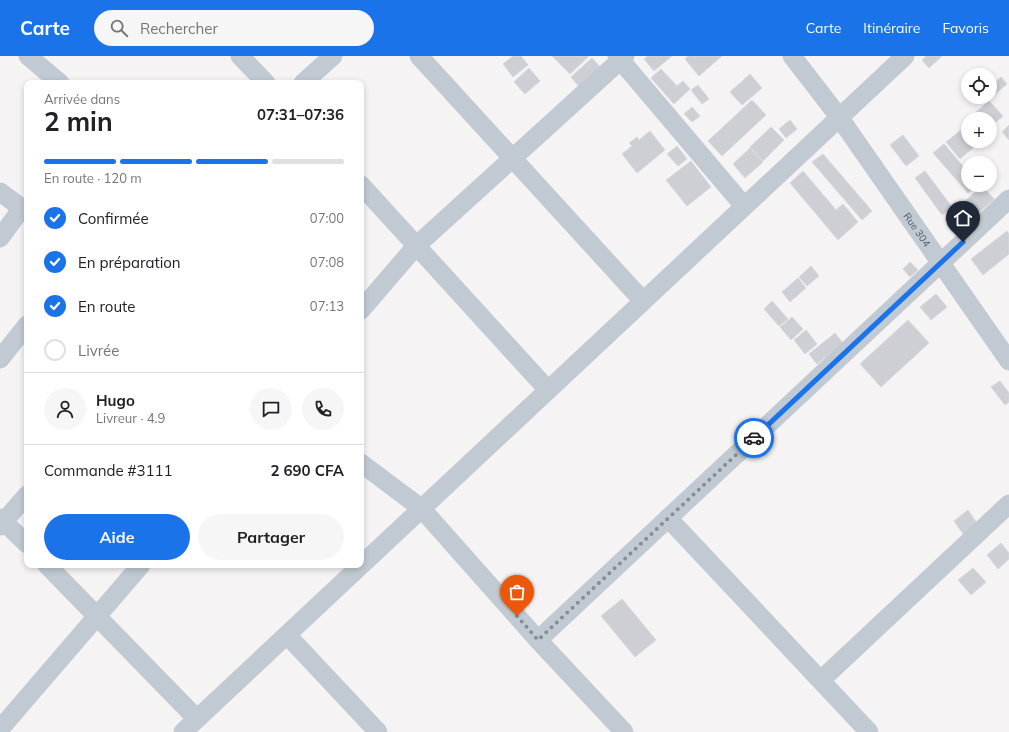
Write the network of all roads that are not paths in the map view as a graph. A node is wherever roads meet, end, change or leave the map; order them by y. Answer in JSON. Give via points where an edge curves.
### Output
{"nodes":[{"id":1,"x":28,"y":56,"type":"edge"},
{"id":2,"x":240,"y":56,"type":"edge"},
{"id":3,"x":333,"y":56,"type":"edge"},
{"id":4,"x":419,"y":56,"type":"edge"},
{"id":5,"x":792,"y":56,"type":"edge"},
{"id":6,"x":905,"y":56,"type":"edge"},
{"id":7,"x":621,"y":57,"type":"edge"},
{"id":8,"x":56,"y":80,"type":"edge"},
{"id":9,"x":263,"y":80,"type":"edge"},
{"id":10,"x":306,"y":80,"type":"edge"},
{"id":11,"x":839,"y":118,"type":"junction"},
{"id":12,"x":513,"y":158,"type":"junction"},
{"id":13,"x":364,"y":188,"type":"edge"},
{"id":14,"x":0,"y":192,"type":"edge"},
{"id":15,"x":1009,"y":199,"type":"edge"},
{"id":16,"x":744,"y":206,"type":"junction"},
{"id":17,"x":24,"y":210,"type":"edge"},
{"id":18,"x":0,"y":238,"type":"edge"},
{"id":19,"x":416,"y":246,"type":"junction"},
{"id":20,"x":940,"y":263,"type":"junction"},
{"id":21,"x":643,"y":301,"type":"junction"},
{"id":22,"x":364,"y":307,"type":"edge"},
{"id":23,"x":24,"y":329,"type":"edge"},
{"id":24,"x":0,"y":359,"type":"edge"},
{"id":25,"x":1009,"y":361,"type":"edge"},
{"id":26,"x":548,"y":390,"type":"junction"},
{"id":27,"x":364,"y":465,"type":"edge"},
{"id":28,"x":24,"y":498,"type":"edge"},
{"id":29,"x":1009,"y":504,"type":"edge"},
{"id":30,"x":422,"y":508,"type":"junction"},
{"id":31,"x":668,"y":518,"type":"junction"},
{"id":32,"x":2,"y":522,"type":"edge"},
{"id":33,"x":24,"y":541,"type":"edge"},
{"id":34,"x":364,"y":563,"type":"edge"},
{"id":35,"x":50,"y":568,"type":"edge"},
{"id":36,"x":138,"y":568,"type":"edge"},
{"id":37,"x":358,"y":568,"type":"edge"},
{"id":38,"x":97,"y":617,"type":"junction"},
{"id":39,"x":287,"y":635,"type":"junction"},
{"id":40,"x":538,"y":640,"type":"junction"},
{"id":41,"x":821,"y":680,"type":"junction"},
{"id":42,"x":190,"y":726,"type":"edge"},
{"id":43,"x":0,"y":729,"type":"edge"},
{"id":44,"x":378,"y":732,"type":"edge"},
{"id":45,"x":624,"y":732,"type":"edge"},
{"id":46,"x":869,"y":732,"type":"edge"}],
"edges":[{"from":1,"to":8,"type":"street"},
{"from":2,"to":9,"type":"street"},
{"from":3,"to":10,"type":"street"},
{"from":4,"to":12,"type":"street"},
{"from":5,"to":11,"type":"street","name":"Rue 304"},
{"from":6,"to":11,"type":"street"},
{"from":7,"to":12,"type":"street"},
{"from":7,"to":16,"type":"street"},
{"from":11,"to":16,"type":"street"},
{"from":11,"to":20,"type":"street","name":"Rue 304"},
{"from":12,"to":19,"type":"street"},
{"from":12,"to":21,"type":"street"},
{"from":13,"to":19,"type":"street"},
{"from":14,"to":17,"type":"street"},
{"from":15,"to":20,"type":"street"},
{"from":16,"to":21,"type":"street"},
{"from":17,"to":18,"type":"street"},
{"from":19,"to":22,"type":"street"},
{"from":19,"to":26,"type":"street"},
{"from":20,"to":25,"type":"street","name":"Rue 304"},
{"from":20,"to":31,"type":"street"},
{"from":21,"to":26,"type":"street"},
{"from":23,"to":24,"type":"street"},
{"from":26,"to":30,"type":"street"},
{"from":27,"to":30,"type":"street"},
{"from":28,"to":32,"type":"street"},
{"from":29,"to":41,"type":"street"},
{"from":30,"to":34,"type":"street"},
{"from":30,"to":40,"type":"street"},
{"from":31,"to":40,"type":"street"},
{"from":31,"to":41,"type":"street"},
{"from":32,"to":33,"type":"street"},
{"from":35,"to":38,"type":"street"},
{"from":36,"to":38,"type":"street"},
{"from":37,"to":39,"type":"street"},
{"from":38,"to":42,"type":"street"},
{"from":38,"to":43,"type":"street"},
{"from":39,"to":42,"type":"street"},
{"from":39,"to":44,"type":"street"},
{"from":40,"to":45,"type":"street"},
{"from":41,"to":46,"type":"street"}]}
